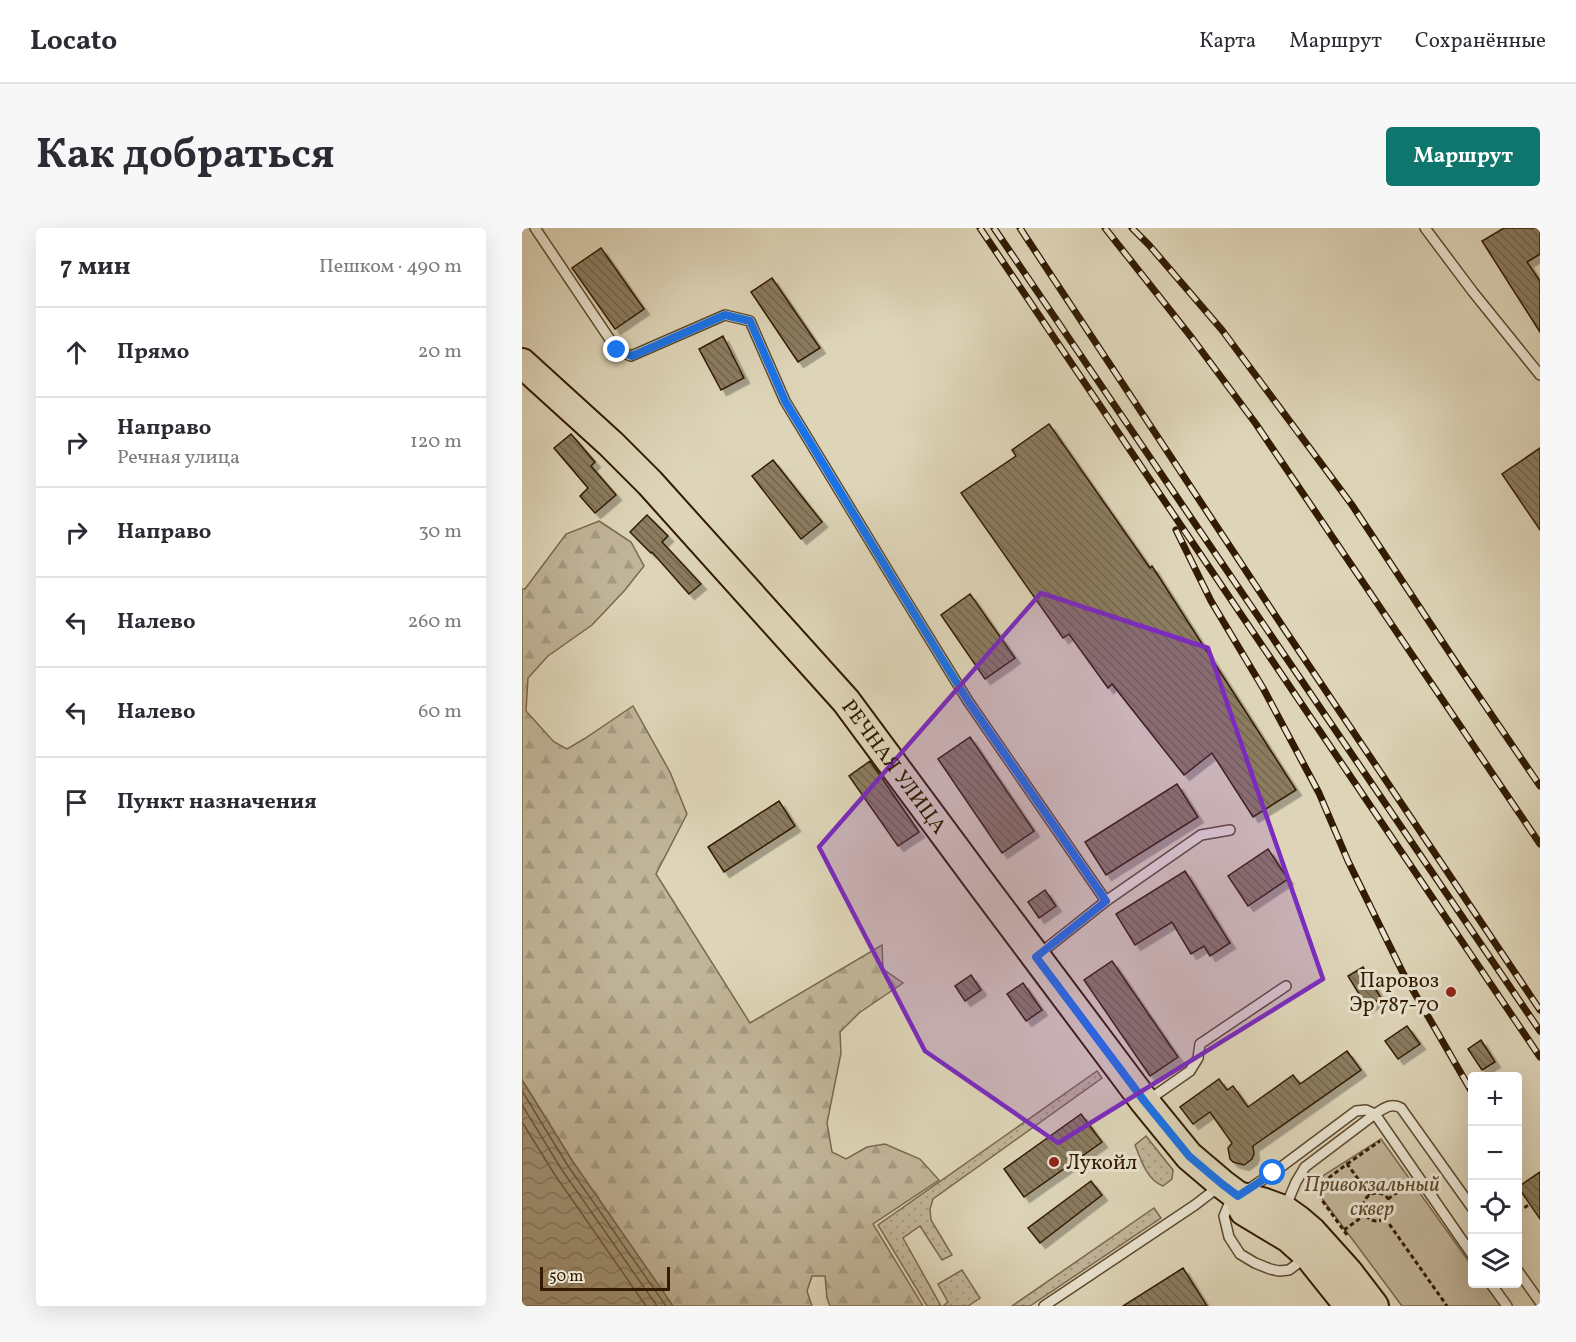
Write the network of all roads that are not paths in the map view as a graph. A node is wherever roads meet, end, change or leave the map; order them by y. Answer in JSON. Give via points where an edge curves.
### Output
{"nodes":[{"id":1,"x":535,"y":228,"type":"edge"},
{"id":2,"x":1425,"y":228,"type":"edge"},
{"id":3,"x":522,"y":363,"type":"edge"},
{"id":4,"x":1540,"y":375,"type":"edge"},
{"id":5,"x":1230,"y":830,"type":"dead end"},
{"id":6,"x":1106,"y":901,"type":"junction"},
{"id":7,"x":1036,"y":957,"type":"junction"},
{"id":8,"x":1286,"y":986,"type":"dead end"},
{"id":9,"x":1145,"y":1102,"type":"junction"},
{"id":10,"x":1375,"y":1114,"type":"junction"},
{"id":11,"x":1230,"y":1190,"type":"junction"},
{"id":12,"x":1468,"y":1202,"type":"edge"},
{"id":13,"x":1280,"y":1220,"type":"junction"},
{"id":14,"x":1468,"y":1249,"type":"edge"},
{"id":15,"x":1309,"y":1256,"type":"junction"},
{"id":16,"x":1522,"y":1277,"type":"edge"},
{"id":17,"x":1494,"y":1288,"type":"edge"},
{"id":18,"x":1540,"y":1302,"type":"edge"},
{"id":19,"x":1044,"y":1306,"type":"edge"},
{"id":20,"x":1349,"y":1306,"type":"edge"},
{"id":21,"x":1374,"y":1306,"type":"edge"},
{"id":22,"x":1507,"y":1306,"type":"edge"}],
"edges":[{"from":1,"to":6,"type":"lane","via":[[617,350],[632,356],[725,315],[750,321],[785,401],[896,584],[968,701]]},
{"from":2,"to":4,"type":"lane"},
{"from":3,"to":7,"type":"main road","name":"РЕЧНАЯ УЛИЦА","via":[[650,483],[846,701]]},
{"from":5,"to":6,"type":"lane","via":[[1201,835]]},
{"from":6,"to":7,"type":"lane"},
{"from":7,"to":9,"type":"main road","name":"РЕЧНАЯ УЛИЦА"},
{"from":8,"to":9,"type":"lane","via":[[1200,1044],[1190,1071]]},
{"from":9,"to":11,"type":"main road","name":"РЕЧНАЯ УЛИЦА","via":[[1189,1156]]},
{"from":10,"to":11,"type":"lane","via":[[1356,1111],[1273,1173]]},
{"from":10,"to":12,"type":"lane","via":[[1389,1106],[1401,1108]]},
{"from":10,"to":13,"type":"lane","via":[[1305,1167]]},
{"from":10,"to":14,"type":"lane"},
{"from":11,"to":13,"type":"main road","name":"РЕЧНАЯ УЛИЦА","via":[[1244,1210]]},
{"from":11,"to":15,"type":"lane","via":[[1224,1216],[1229,1237],[1240,1254],[1279,1271],[1289,1270]]},
{"from":11,"to":19,"type":"lane","via":[[1195,1205]]},
{"from":13,"to":15,"type":"main road","name":"РЕЧНАЯ УЛИЦА","via":[[1289,1238]]},
{"from":13,"to":21,"type":"main road","name":"РЕЧНАЯ УЛИЦА","via":[[1312,1232]]},
{"from":15,"to":20,"type":"main road","name":"РЕЧНАЯ УЛИЦА"},
{"from":16,"to":18,"type":"lane"},
{"from":17,"to":22,"type":"lane"}]}
